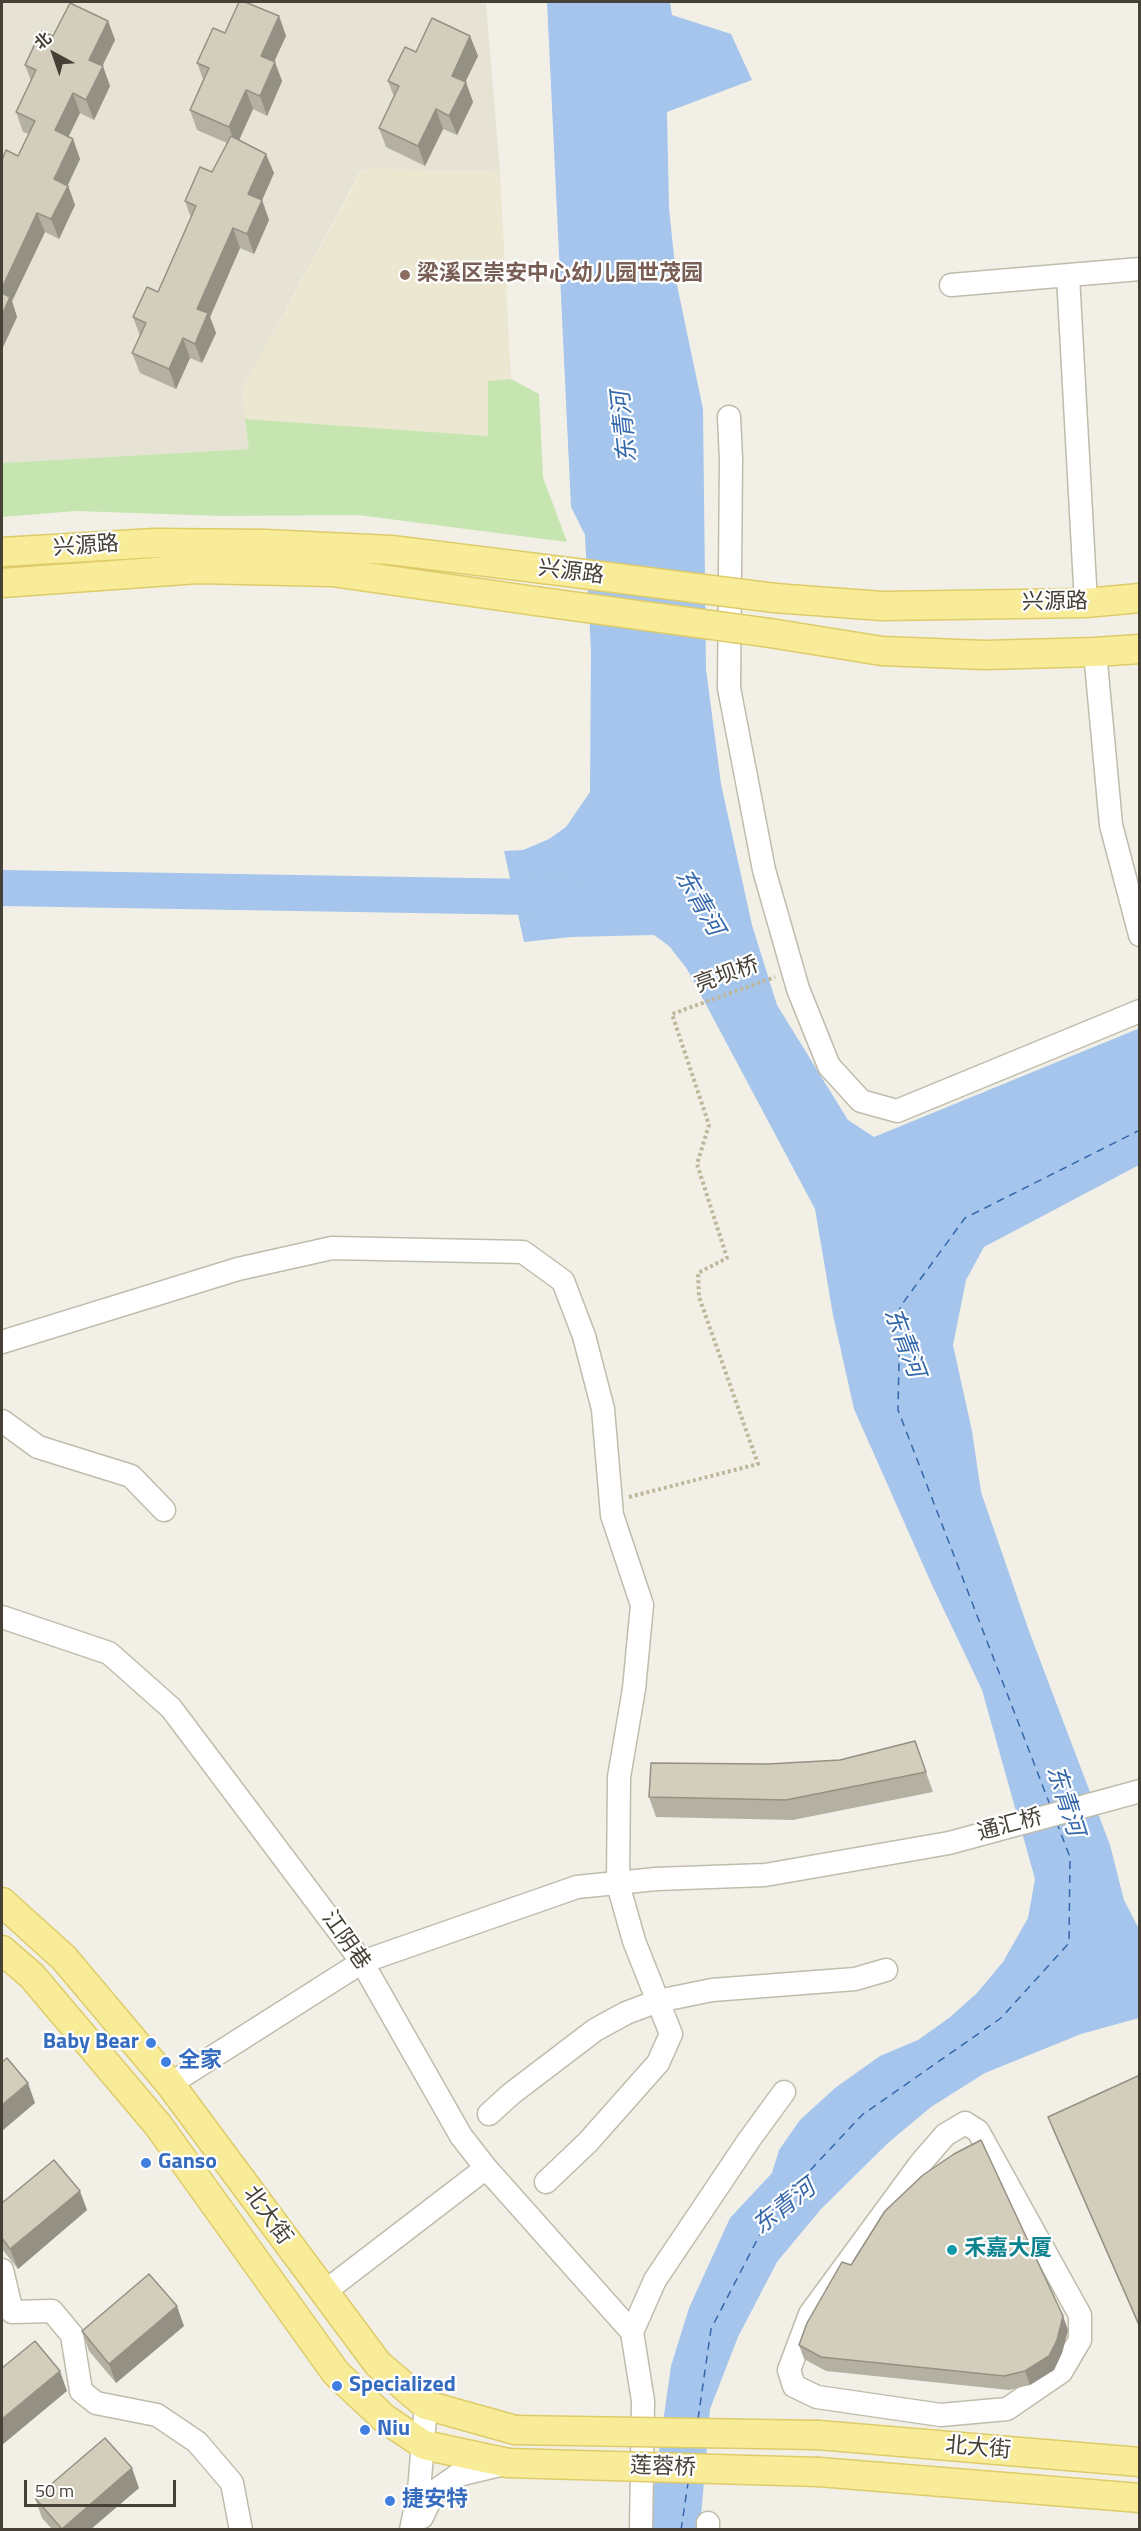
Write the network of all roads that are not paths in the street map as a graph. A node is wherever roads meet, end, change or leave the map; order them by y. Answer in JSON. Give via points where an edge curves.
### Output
{"nodes":[{"id":1,"x":1140,"y":269,"type":"edge"},
{"id":2,"x":1068,"y":276,"type":"junction"},
{"id":3,"x":951,"y":285,"type":"dead end"},
{"id":4,"x":729,"y":417,"type":"dead end"},
{"id":5,"x":2,"y":552,"type":"edge"},
{"id":6,"x":2,"y":583,"type":"edge"},
{"id":7,"x":1140,"y":598,"type":"edge"},
{"id":8,"x":1086,"y":603,"type":"junction"},
{"id":9,"x":1140,"y":649,"type":"edge"},
{"id":10,"x":1095,"y":652,"type":"junction"},
{"id":11,"x":1140,"y":935,"type":"edge"},
{"id":12,"x":1140,"y":1011,"type":"edge"},
{"id":13,"x":2,"y":1342,"type":"edge"},
{"id":14,"x":2,"y":1421,"type":"edge"},
{"id":15,"x":164,"y":1510,"type":"dead end"},
{"id":16,"x":2,"y":1617,"type":"edge"},
{"id":17,"x":1140,"y":1791,"type":"edge"},
{"id":18,"x":618,"y":1884,"type":"junction"},
{"id":19,"x":2,"y":1902,"type":"edge"},
{"id":20,"x":2,"y":1950,"type":"edge"},
{"id":21,"x":362,"y":1962,"type":"junction"},
{"id":22,"x":886,"y":1970,"type":"dead end"},
{"id":23,"x":658,"y":2001,"type":"junction"},
{"id":24,"x":170,"y":2084,"type":"junction"},
{"id":25,"x":784,"y":2092,"type":"dead end"},
{"id":26,"x":489,"y":2114,"type":"dead end"},
{"id":27,"x":486,"y":2168,"type":"junction"},
{"id":28,"x":546,"y":2182,"type":"dead end"},
{"id":29,"x":2,"y":2271,"type":"edge"},
{"id":30,"x":323,"y":2293,"type":"junction"},
{"id":31,"x":632,"y":2332,"type":"junction"},
{"id":32,"x":426,"y":2404,"type":"junction"},
{"id":33,"x":869,"y":2405,"type":"junction"},
{"id":34,"x":515,"y":2430,"type":"joint"},
{"id":35,"x":818,"y":2435,"type":"joint"},
{"id":36,"x":865,"y":2440,"type":"junction"},
{"id":37,"x":424,"y":2445,"type":"junction"},
{"id":38,"x":1140,"y":2462,"type":"edge"},
{"id":39,"x":508,"y":2463,"type":"junction"},
{"id":40,"x":819,"y":2472,"type":"joint"},
{"id":41,"x":1140,"y":2498,"type":"edge"},
{"id":42,"x":241,"y":2529,"type":"edge"},
{"id":43,"x":411,"y":2529,"type":"edge"},
{"id":44,"x":416,"y":2529,"type":"edge"},
{"id":45,"x":641,"y":2529,"type":"edge"}],
"edges":[{"from":1,"to":2,"type":"street"},
{"from":2,"to":3,"type":"street"},
{"from":2,"to":8,"type":"street"},
{"from":4,"to":12,"type":"street","via":[[729,688],[764,870],[793,971],[829,1066],[861,1101],[897,1111]]},
{"from":5,"to":8,"type":"main road","name":"兴源路","bridge":true,"via":[[154,543],[265,544],[391,550],[775,598],[882,606]]},
{"from":6,"to":10,"type":"main road","name":"兴源路","bridge":true,"via":[[198,569],[332,572],[882,651],[985,655]]},
{"from":7,"to":8,"type":"main road","name":"兴源路"},
{"from":9,"to":10,"type":"main road"},
{"from":10,"to":11,"type":"street","via":[[1111,825]]},
{"from":13,"to":18,"type":"street","via":[[238,1269],[332,1248],[524,1252],[563,1281],[584,1336],[603,1409],[612,1515],[642,1605],[634,1689],[619,1777]]},
{"from":14,"to":15,"type":"street","via":[[38,1447],[131,1476]]},
{"from":16,"to":21,"type":"street","name":"江阴巷","via":[[109,1653],[171,1708]]},
{"from":17,"to":18,"type":"street","name":"通汇桥","via":[[949,1843],[765,1875]]},
{"from":18,"to":21,"type":"street","name":"通汇桥","via":[[577,1887]]},
{"from":18,"to":23,"type":"street","via":[[634,1941]]},
{"from":19,"to":24,"type":"main road","name":"北大街","via":[[64,1958]]},
{"from":20,"to":37,"type":"main road","name":"北大街","via":[[32,1976],[158,2125],[336,2373],[384,2418]]},
{"from":21,"to":24,"type":"street","name":"通汇桥"},
{"from":21,"to":27,"type":"street","name":"江阴巷","via":[[461,2136]]},
{"from":22,"to":23,"type":"street","via":[[855,1979],[712,1990]]},
{"from":23,"to":26,"type":"street","via":[[595,2030]]},
{"from":23,"to":28,"type":"street","via":[[671,2034],[658,2063],[588,2142]]},
{"from":24,"to":30,"type":"main road","name":"北大街"},
{"from":25,"to":31,"type":"street","via":[[655,2280]]},
{"from":27,"to":30,"type":"street"},
{"from":27,"to":31,"type":"street","name":"江阴巷"},
{"from":29,"to":42,"type":"street","via":[[12,2312],[52,2311],[72,2335],[81,2391],[96,2403],[157,2415],[197,2442],[232,2483]]},
{"from":30,"to":32,"type":"main road","name":"北大街","via":[[378,2364]]},
{"from":31,"to":45,"type":"street","via":[[643,2401]]},
{"from":32,"to":34,"type":"main road","name":"北大街"},
{"from":32,"to":37,"type":"street"},
{"from":33,"to":33,"type":"street","via":[[941,2415],[1007,2409],[1061,2372],[1080,2340],[1080,2315],[978,2131],[965,2123],[945,2134],[837,2276],[810,2314],[789,2370],[794,2386],[817,2397]]},
{"from":33,"to":36,"type":"street"},
{"from":34,"to":35,"type":"main road","name":"莲蓉桥","bridge":true},
{"from":35,"to":36,"type":"main road","name":"北大街"},
{"from":36,"to":38,"type":"main road","name":"北大街"},
{"from":37,"to":39,"type":"main road","name":"北大街"},
{"from":37,"to":43,"type":"street"},
{"from":39,"to":40,"type":"main road","name":"莲蓉桥","bridge":true},
{"from":39,"to":44,"type":"street","via":[[458,2475],[434,2492]]},
{"from":40,"to":41,"type":"main road","name":"北大街"}]}
